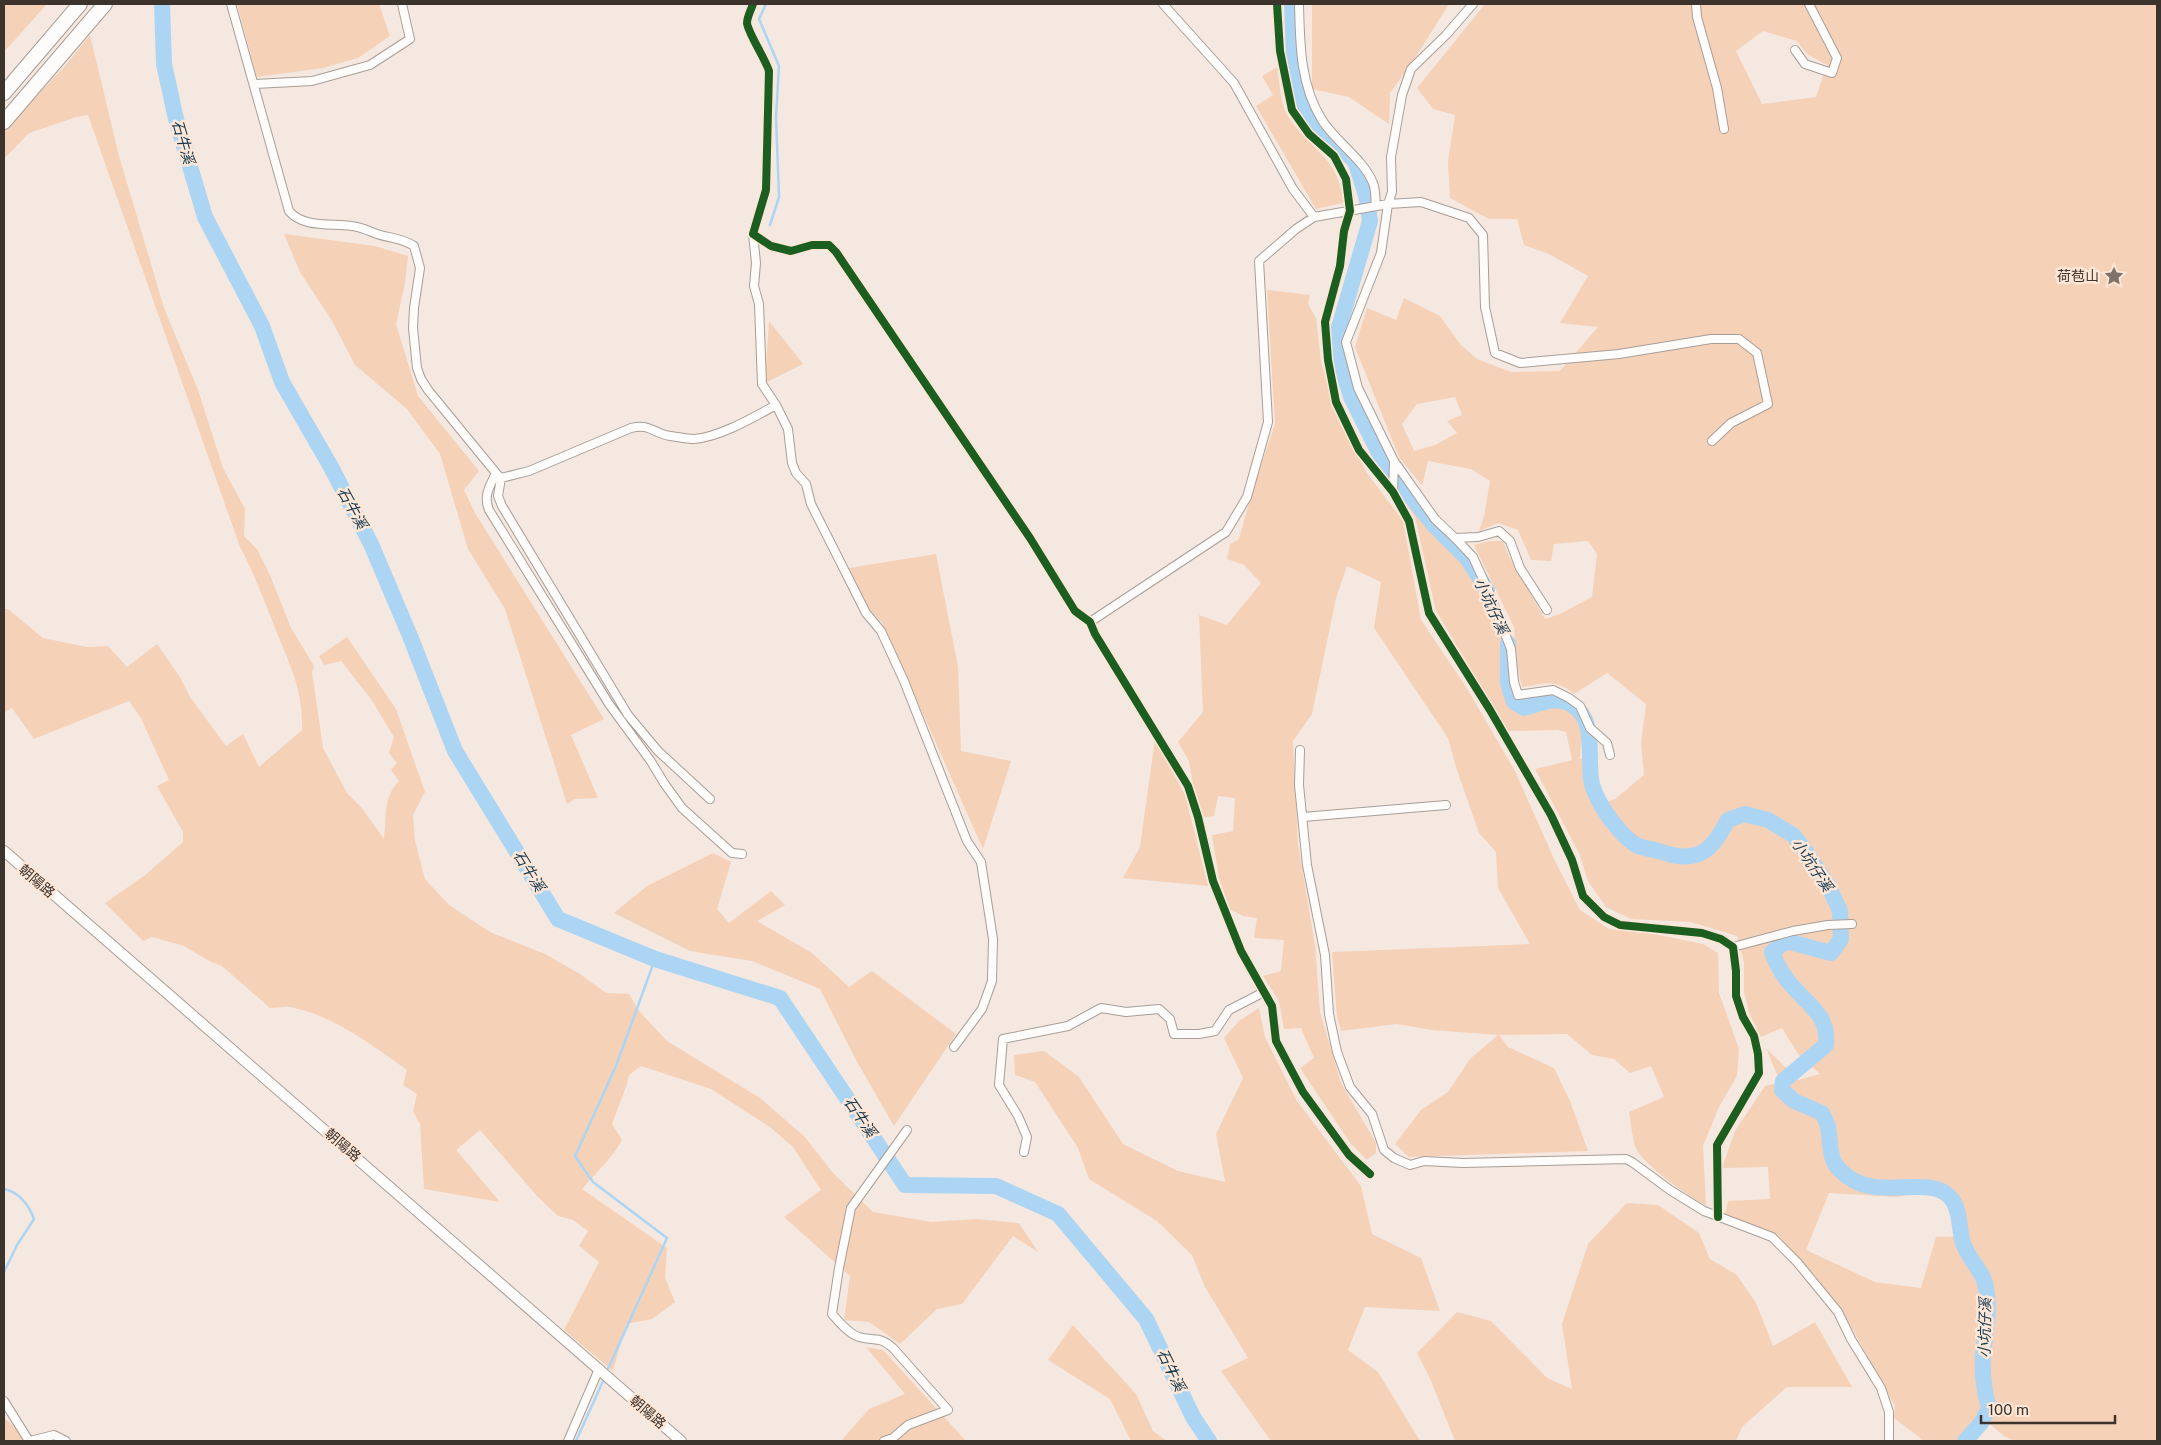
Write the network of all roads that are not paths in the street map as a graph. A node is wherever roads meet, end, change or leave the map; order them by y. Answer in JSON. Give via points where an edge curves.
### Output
{"nodes":[{"id":1,"x":80,"y":4,"type":"edge"},
{"id":2,"x":105,"y":4,"type":"edge"},
{"id":3,"x":232,"y":4,"type":"edge"},
{"id":4,"x":402,"y":4,"type":"edge"},
{"id":5,"x":753,"y":4,"type":"edge"},
{"id":6,"x":1164,"y":4,"type":"edge"},
{"id":7,"x":1277,"y":4,"type":"edge"},
{"id":8,"x":1299,"y":4,"type":"edge"},
{"id":9,"x":1473,"y":4,"type":"edge"},
{"id":10,"x":1696,"y":4,"type":"edge"},
{"id":11,"x":1810,"y":4,"type":"edge"},
{"id":12,"x":1795,"y":50,"type":"dead end"},
{"id":13,"x":255,"y":84,"type":"junction"},
{"id":14,"x":4,"y":93,"type":"edge"},
{"id":15,"x":6,"y":120,"type":"edge"},
{"id":16,"x":1724,"y":129,"type":"dead end"},
{"id":17,"x":1388,"y":204,"type":"junction"},
{"id":18,"x":1376,"y":206,"type":"junction"},
{"id":19,"x":1350,"y":211,"type":"junction"},
{"id":20,"x":1314,"y":217,"type":"junction"},
{"id":21,"x":752,"y":234,"type":"junction"},
{"id":22,"x":776,"y":406,"type":"junction"},
{"id":23,"x":1712,"y":441,"type":"dead end"},
{"id":24,"x":1394,"y":461,"type":"junction"},
{"id":25,"x":499,"y":475,"type":"junction"},
{"id":26,"x":1393,"y":492,"type":"junction"},
{"id":27,"x":1455,"y":538,"type":"junction"},
{"id":28,"x":1547,"y":610,"type":"dead end"},
{"id":29,"x":1090,"y":622,"type":"junction"},
{"id":30,"x":1300,"y":750,"type":"dead end"},
{"id":31,"x":1610,"y":755,"type":"dead end"},
{"id":32,"x":710,"y":798,"type":"dead end"},
{"id":33,"x":1446,"y":805,"type":"dead end"},
{"id":34,"x":1303,"y":818,"type":"junction"},
{"id":35,"x":4,"y":851,"type":"edge"},
{"id":36,"x":742,"y":854,"type":"dead end"},
{"id":37,"x":1849,"y":924,"type":"dead end"},
{"id":38,"x":1733,"y":947,"type":"junction"},
{"id":39,"x":1264,"y":992,"type":"junction"},
{"id":40,"x":954,"y":1047,"type":"dead end"},
{"id":41,"x":907,"y":1130,"type":"dead end"},
{"id":42,"x":1024,"y":1152,"type":"dead end"},
{"id":43,"x":1370,"y":1174,"type":"dead end"},
{"id":44,"x":1718,"y":1217,"type":"junction"},
{"id":45,"x":599,"y":1369,"type":"junction"},
{"id":46,"x":4,"y":1401,"type":"edge"},
{"id":47,"x":30,"y":1441,"type":"edge"},
{"id":48,"x":66,"y":1441,"type":"edge"},
{"id":49,"x":568,"y":1441,"type":"edge"},
{"id":50,"x":681,"y":1441,"type":"edge"},
{"id":51,"x":884,"y":1441,"type":"edge"},
{"id":52,"x":1890,"y":1441,"type":"edge"}],
"edges":[{"from":1,"to":14,"type":"highway"},
{"from":2,"to":15,"type":"highway"},
{"from":3,"to":13,"type":"street"},
{"from":4,"to":13,"type":"street","via":[[410,39],[370,65],[312,81]]},
{"from":5,"to":21,"type":"street","via":[[747,21],[749,30],[769,71],[766,190]]},
{"from":6,"to":20,"type":"street","via":[[1234,83],[1293,189]]},
{"from":7,"to":19,"type":"street","via":[[1280,51],[1292,110],[1309,134],[1334,156],[1346,179]]},
{"from":8,"to":18,"type":"street","via":[[1300,49],[1308,92],[1322,121],[1373,183]]},
{"from":9,"to":17,"type":"street","via":[[1411,69],[1402,95],[1391,157],[1392,192]]},
{"from":10,"to":16,"type":"street"},
{"from":11,"to":12,"type":"street","via":[[1837,58],[1832,73],[1805,64]]},
{"from":13,"to":25,"type":"street","via":[[289,211],[295,218],[305,222],[353,226],[404,239],[414,246],[420,268],[413,328],[421,379]]},
{"from":17,"to":18,"type":"street"},
{"from":17,"to":23,"type":"street","via":[[1421,202],[1468,218],[1483,235],[1485,306],[1495,353],[1520,363],[1619,354],[1711,339],[1739,339],[1757,353],[1768,404],[1731,423]]},
{"from":17,"to":24,"type":"street","via":[[1382,253],[1346,342],[1358,388]]},
{"from":18,"to":19,"type":"street"},
{"from":19,"to":20,"type":"street"},
{"from":19,"to":26,"type":"street","via":[[1325,322],[1328,360],[1336,402],[1359,450]]},
{"from":20,"to":29,"type":"street","via":[[1259,261],[1268,422],[1247,497],[1226,532]]},
{"from":21,"to":22,"type":"street","via":[[762,384]]},
{"from":21,"to":29,"type":"street","via":[[771,246],[792,251],[812,245],[829,245],[836,252],[1030,538],[1075,611]]},
{"from":22,"to":25,"type":"street","via":[[711,436],[694,439],[666,436],[642,425],[529,471]]},
{"from":22,"to":40,"type":"street","via":[[788,430],[796,473],[806,484],[811,504],[866,613],[882,631],[967,841],[981,862],[993,939],[992,981],[982,1009]]},
{"from":24,"to":26,"type":"street"},
{"from":24,"to":27,"type":"street","via":[[1434,518]]},
{"from":25,"to":32,"type":"street","via":[[498,496],[502,506],[628,715],[658,751]]},
{"from":25,"to":36,"type":"street","via":[[487,492],[489,510],[609,704],[682,808],[732,852]]},
{"from":26,"to":38,"type":"street","via":[[1409,520],[1429,613],[1551,815],[1572,860],[1583,896],[1604,916],[1620,925],[1702,933]]},
{"from":27,"to":28,"type":"street","via":[[1478,538],[1499,531],[1510,541],[1520,568]]},
{"from":27,"to":31,"type":"street","via":[[1473,557],[1488,590],[1511,649],[1518,695],[1553,690],[1570,698],[1580,706],[1590,728],[1607,743]]},
{"from":29,"to":39,"type":"street","via":[[1188,786],[1213,880],[1241,951]]},
{"from":30,"to":34,"type":"street"},
{"from":33,"to":34,"type":"street"},
{"from":34,"to":44,"type":"street","via":[[1336,1052],[1350,1087],[1372,1114],[1384,1150],[1410,1165],[1424,1161],[1626,1160]]},
{"from":35,"to":45,"type":"main road","name":"朝陽路"},
{"from":37,"to":38,"type":"street","via":[[1793,931]]},
{"from":38,"to":44,"type":"street","via":[[1736,996],[1754,1036],[1759,1073],[1717,1145]]},
{"from":39,"to":42,"type":"street","via":[[1229,1010],[1215,1031],[1199,1034],[1174,1034],[1170,1020],[1159,1009],[1126,1012],[1101,1008],[1068,1026],[1003,1040],[999,1085],[1027,1138]]},
{"from":39,"to":43,"type":"street","via":[[1272,1006],[1276,1041],[1303,1092],[1349,1155]]},
{"from":41,"to":51,"type":"street","via":[[851,1208],[832,1314],[858,1337],[883,1340],[888,1344],[948,1410],[908,1425]]},
{"from":44,"to":52,"type":"street","via":[[1772,1238],[1797,1262],[1838,1312],[1850,1339],[1881,1388],[1889,1412]]},
{"from":45,"to":49,"type":"street"},
{"from":45,"to":50,"type":"main road","name":"朝陽路"},
{"from":46,"to":47,"type":"street"},
{"from":47,"to":48,"type":"street","via":[[54,1435]]}]}
